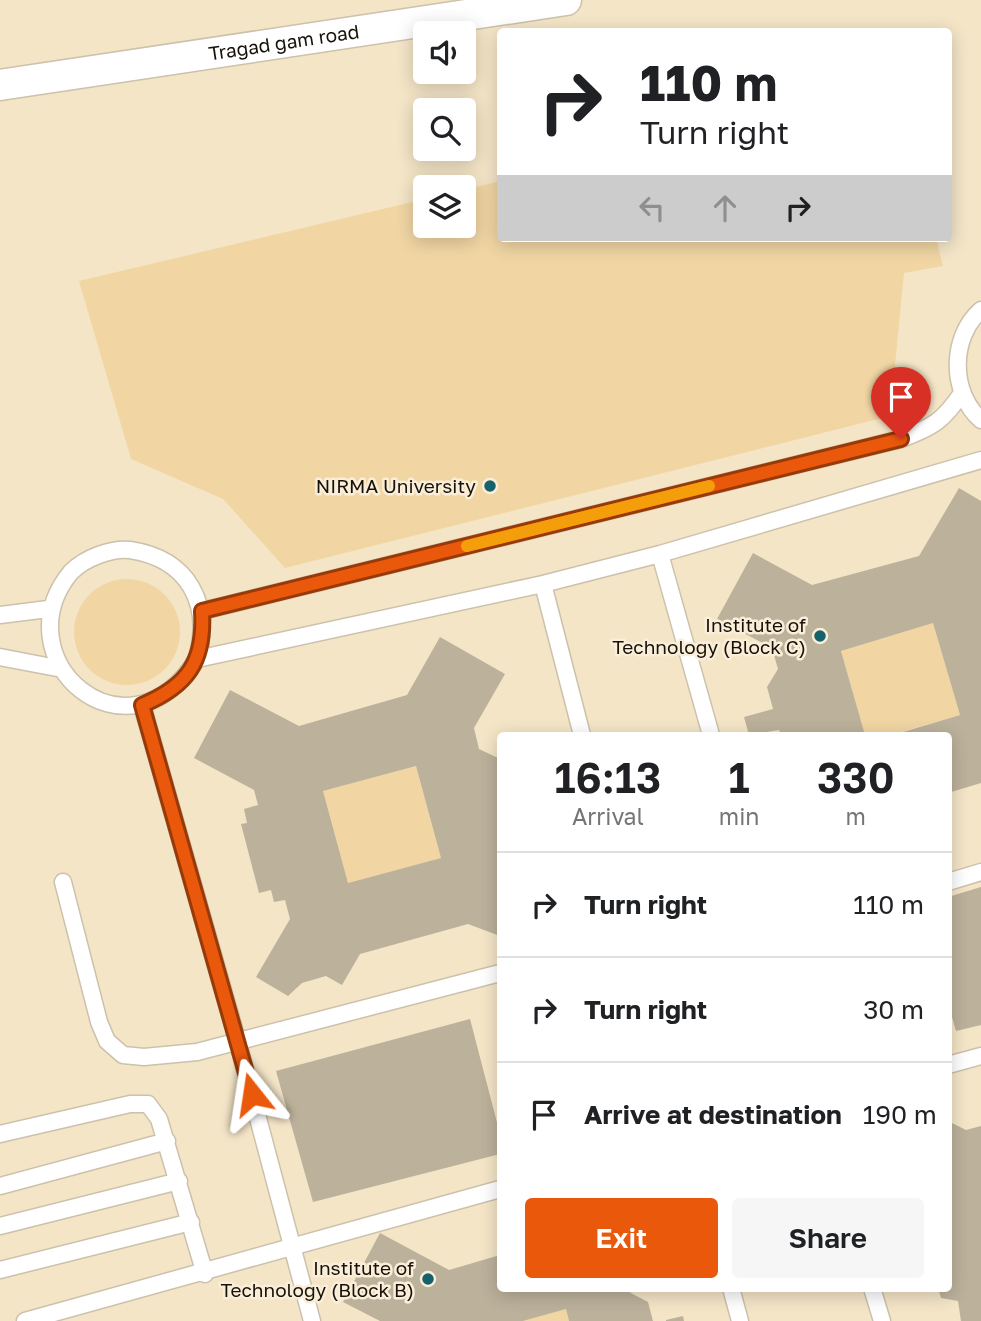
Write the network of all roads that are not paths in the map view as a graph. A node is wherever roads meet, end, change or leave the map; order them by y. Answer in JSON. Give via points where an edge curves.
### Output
{"nodes":[{"id":1,"x":566,"y":0,"type":"edge"},
{"id":2,"x":0,"y":85,"type":"edge"},
{"id":3,"x":981,"y":310,"type":"edge"},
{"id":4,"x":962,"y":393,"type":"junction"},
{"id":5,"x":981,"y":420,"type":"edge"},
{"id":6,"x":981,"y":460,"type":"edge"},
{"id":7,"x":660,"y":554,"type":"junction"},
{"id":8,"x":543,"y":584,"type":"junction"},
{"id":9,"x":48,"y":609,"type":"junction"},
{"id":10,"x":202,"y":611,"type":"junction"},
{"id":11,"x":0,"y":615,"type":"edge"},
{"id":12,"x":0,"y":657,"type":"edge"},
{"id":13,"x":197,"y":659,"type":"junction"},
{"id":14,"x":57,"y":667,"type":"junction"},
{"id":15,"x":142,"y":705,"type":"junction"},
{"id":16,"x":581,"y":732,"type":"edge"},
{"id":17,"x":710,"y":732,"type":"edge"},
{"id":18,"x":981,"y":872,"type":"edge"},
{"id":19,"x":952,"y":881,"type":"edge"},
{"id":20,"x":63,"y":882,"type":"dead end"},
{"id":21,"x":497,"y":974,"type":"edge"},
{"id":22,"x":238,"y":1043,"type":"junction"},
{"id":23,"x":981,"y":1056,"type":"edge"},
{"id":24,"x":952,"y":1064,"type":"edge"},
{"id":25,"x":0,"y":1134,"type":"edge"},
{"id":26,"x":167,"y":1141,"type":"junction"},
{"id":27,"x":179,"y":1181,"type":"junction"},
{"id":28,"x":0,"y":1186,"type":"edge"},
{"id":29,"x":497,"y":1190,"type":"edge"},
{"id":30,"x":191,"y":1222,"type":"junction"},
{"id":31,"x":0,"y":1226,"type":"edge"},
{"id":32,"x":293,"y":1249,"type":"junction"},
{"id":33,"x":0,"y":1270,"type":"edge"},
{"id":34,"x":205,"y":1274,"type":"junction"},
{"id":35,"x":732,"y":1292,"type":"edge"},
{"id":36,"x":873,"y":1292,"type":"edge"},
{"id":37,"x":25,"y":1321,"type":"edge"},
{"id":38,"x":312,"y":1321,"type":"edge"},
{"id":39,"x":740,"y":1321,"type":"edge"},
{"id":40,"x":882,"y":1321,"type":"edge"}],
"edges":[{"from":1,"to":2,"type":"street","name":"Tragad gam road"},
{"from":3,"to":4,"type":"lane","via":[[961,339],[957,366]]},
{"from":4,"to":5,"type":"lane"},
{"from":4,"to":10,"type":"lane","via":[[944,419],[901,439]]},
{"from":6,"to":7,"type":"lane"},
{"from":7,"to":8,"type":"lane"},
{"from":7,"to":17,"type":"lane"},
{"from":8,"to":13,"type":"lane"},
{"from":8,"to":16,"type":"lane"},
{"from":9,"to":10,"type":"lane","via":[[59,585],[77,566],[100,554],[126,550],[152,555],[174,567],[192,587]]},
{"from":9,"to":11,"type":"lane"},
{"from":9,"to":14,"type":"lane","via":[[49,649]]},
{"from":10,"to":13,"type":"lane"},
{"from":12,"to":14,"type":"lane"},
{"from":13,"to":15,"type":"lane","via":[[184,680],[165,696]]},
{"from":14,"to":15,"type":"lane","via":[[72,686],[93,700],[117,706]]},
{"from":15,"to":22,"type":"lane"},
{"from":18,"to":19,"type":"lane"},
{"from":20,"to":22,"type":"lane","via":[[99,1022],[107,1041],[122,1055],[197,1052]]},
{"from":21,"to":22,"type":"lane"},
{"from":22,"to":32,"type":"lane"},
{"from":23,"to":24,"type":"lane"},
{"from":25,"to":26,"type":"lane","via":[[139,1103],[155,1110]]},
{"from":26,"to":27,"type":"lane"},
{"from":26,"to":28,"type":"lane"},
{"from":27,"to":30,"type":"lane"},
{"from":27,"to":31,"type":"lane"},
{"from":29,"to":32,"type":"lane"},
{"from":30,"to":33,"type":"lane"},
{"from":30,"to":34,"type":"lane"},
{"from":32,"to":34,"type":"lane"},
{"from":32,"to":38,"type":"lane"},
{"from":34,"to":37,"type":"lane"},
{"from":35,"to":39,"type":"lane"},
{"from":36,"to":40,"type":"lane"}]}
